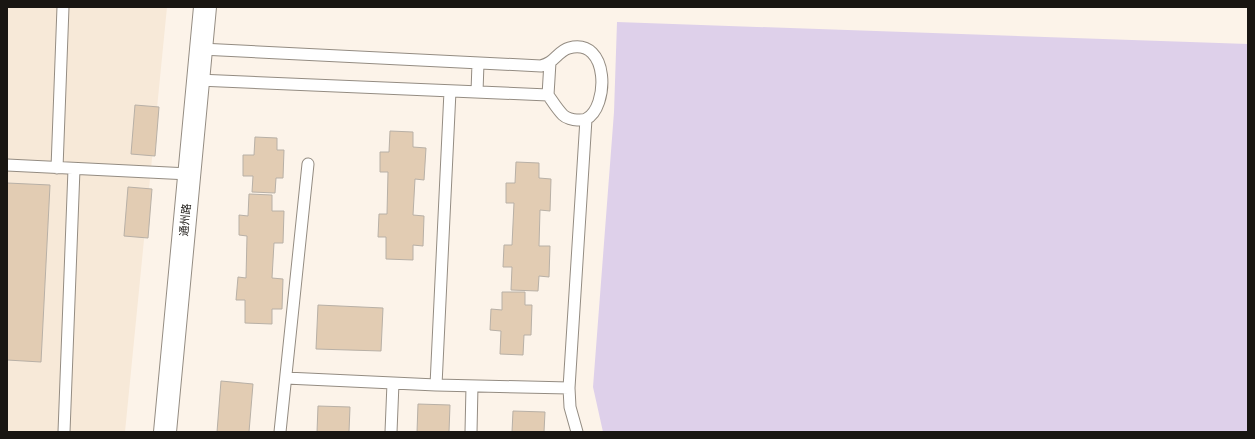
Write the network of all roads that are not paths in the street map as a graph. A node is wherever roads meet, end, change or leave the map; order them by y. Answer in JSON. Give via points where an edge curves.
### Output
{"nodes":[{"id":1,"x":63,"y":7,"type":"edge"},
{"id":2,"x":205,"y":7,"type":"edge"},
{"id":3,"x":201,"y":49,"type":"junction"},
{"id":4,"x":550,"y":62,"type":"junction"},
{"id":5,"x":478,"y":63,"type":"junction"},
{"id":6,"x":198,"y":80,"type":"junction"},
{"id":7,"x":450,"y":91,"type":"junction"},
{"id":8,"x":477,"y":92,"type":"junction"},
{"id":9,"x":548,"y":95,"type":"junction"},
{"id":10,"x":586,"y":119,"type":"junction"},
{"id":11,"x":308,"y":164,"type":"dead end"},
{"id":12,"x":7,"y":165,"type":"edge"},
{"id":13,"x":57,"y":168,"type":"junction"},
{"id":14,"x":74,"y":169,"type":"junction"},
{"id":15,"x":190,"y":174,"type":"junction"},
{"id":16,"x":286,"y":378,"type":"junction"},
{"id":17,"x":393,"y":383,"type":"junction"},
{"id":18,"x":436,"y":385,"type":"junction"},
{"id":19,"x":472,"y":386,"type":"junction"},
{"id":20,"x":569,"y":388,"type":"junction"},
{"id":21,"x":64,"y":432,"type":"edge"},
{"id":22,"x":165,"y":432,"type":"edge"},
{"id":23,"x":280,"y":432,"type":"edge"},
{"id":24,"x":391,"y":432,"type":"edge"},
{"id":25,"x":471,"y":432,"type":"edge"},
{"id":26,"x":577,"y":432,"type":"edge"}],
"edges":[{"from":1,"to":13,"type":"lane"},
{"from":2,"to":3,"type":"street","name":"通州路"},
{"from":3,"to":5,"type":"lane"},
{"from":3,"to":6,"type":"street","name":"通州路"},
{"from":4,"to":5,"type":"lane","via":[[541,66]]},
{"from":4,"to":9,"type":"lane"},
{"from":4,"to":10,"type":"lane","via":[[557,54],[568,48],[580,46],[590,50],[598,60],[602,71],[598,104],[592,115]]},
{"from":5,"to":8,"type":"lane"},
{"from":6,"to":7,"type":"lane"},
{"from":6,"to":15,"type":"street","name":"通州路"},
{"from":7,"to":8,"type":"lane"},
{"from":7,"to":18,"type":"lane"},
{"from":8,"to":9,"type":"lane"},
{"from":9,"to":10,"type":"lane","via":[[564,116],[574,120]]},
{"from":10,"to":20,"type":"lane"},
{"from":11,"to":16,"type":"lane"},
{"from":12,"to":13,"type":"lane"},
{"from":13,"to":14,"type":"lane"},
{"from":14,"to":15,"type":"lane"},
{"from":14,"to":21,"type":"lane"},
{"from":15,"to":22,"type":"street","name":"通州路"},
{"from":16,"to":17,"type":"lane"},
{"from":16,"to":23,"type":"lane"},
{"from":17,"to":18,"type":"lane"},
{"from":17,"to":24,"type":"lane"},
{"from":18,"to":19,"type":"lane"},
{"from":19,"to":20,"type":"lane"},
{"from":19,"to":25,"type":"lane"},
{"from":20,"to":26,"type":"lane","via":[[570,407]]}]}
